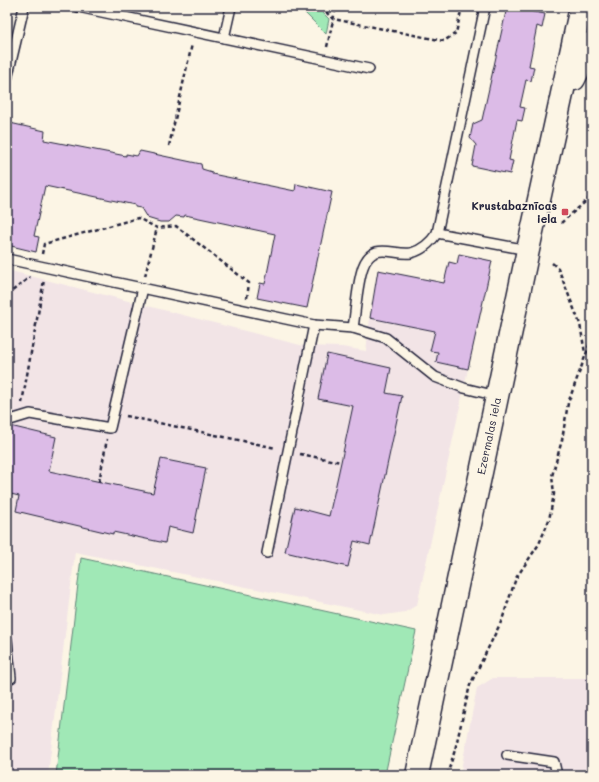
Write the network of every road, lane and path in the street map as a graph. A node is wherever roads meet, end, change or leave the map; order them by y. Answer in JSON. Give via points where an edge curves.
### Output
{"nodes":[{"id":1,"x":24,"y":7,"type":"edge"},
{"id":2,"x":78,"y":7,"type":"edge"},
{"id":3,"x":231,"y":7,"type":"edge"},
{"id":4,"x":321,"y":7,"type":"edge"},
{"id":5,"x":336,"y":7,"type":"edge"},
{"id":6,"x":462,"y":7,"type":"edge"},
{"id":7,"x":485,"y":7,"type":"edge"},
{"id":8,"x":581,"y":7,"type":"edge"},
{"id":9,"x":92,"y":8,"type":"edge"},
{"id":10,"x":110,"y":10,"type":"edge"},
{"id":11,"x":333,"y":19,"type":"junction"},
{"id":12,"x":195,"y":32,"type":"junction"},
{"id":13,"x":224,"y":38,"type":"junction"},
{"id":14,"x":592,"y":43,"type":"edge"},
{"id":15,"x":324,"y":59,"type":"junction"},
{"id":16,"x":369,"y":69,"type":"dead end"},
{"id":17,"x":7,"y":79,"type":"edge"},
{"id":18,"x":562,"y":97,"type":"junction"},
{"id":19,"x":169,"y":146,"type":"dead end"},
{"id":20,"x":592,"y":196,"type":"edge"},
{"id":21,"x":561,"y":223,"type":"dead end"},
{"id":22,"x":156,"y":228,"type":"junction"},
{"id":23,"x":437,"y":233,"type":"junction"},
{"id":24,"x":528,"y":250,"type":"junction"},
{"id":25,"x":7,"y":260,"type":"edge"},
{"id":26,"x":552,"y":263,"type":"dead end"},
{"id":27,"x":41,"y":267,"type":"junction"},
{"id":28,"x":142,"y":288,"type":"junction"},
{"id":29,"x":7,"y":295,"type":"edge"},
{"id":30,"x":245,"y":310,"type":"junction"},
{"id":31,"x":314,"y":325,"type":"junction"},
{"id":32,"x":353,"y":328,"type":"junction"},
{"id":33,"x":592,"y":338,"type":"edge"},
{"id":34,"x":585,"y":353,"type":"junction"},
{"id":35,"x":497,"y":396,"type":"junction"},
{"id":36,"x":114,"y":414,"type":"junction"},
{"id":37,"x":19,"y":417,"type":"junction"},
{"id":38,"x":7,"y":421,"type":"edge"},
{"id":39,"x":110,"y":428,"type":"junction"},
{"id":40,"x":288,"y":451,"type":"junction"},
{"id":41,"x":341,"y":462,"type":"dead end"},
{"id":42,"x":99,"y":482,"type":"dead end"},
{"id":43,"x":267,"y":553,"type":"dead end"},
{"id":44,"x":7,"y":640,"type":"edge"},
{"id":45,"x":7,"y":679,"type":"edge"},
{"id":46,"x":507,"y":755,"type":"dead end"},
{"id":47,"x":417,"y":775,"type":"edge"},
{"id":48,"x":447,"y":775,"type":"edge"},
{"id":49,"x":557,"y":775,"type":"edge"}],
"edges":[{"from":1,"to":17,"type":"lane"},
{"from":2,"to":9,"type":"lane"},
{"from":3,"to":13,"type":"lane"},
{"from":4,"to":11,"type":"path"},
{"from":5,"to":11,"type":"path"},
{"from":6,"to":11,"type":"path","via":[[456,33],[444,41]]},
{"from":7,"to":23,"type":"lane"},
{"from":8,"to":18,"type":"street","name":"Ezermalas iela"},
{"from":9,"to":10,"type":"lane"},
{"from":10,"to":12,"type":"lane"},
{"from":11,"to":15,"type":"path"},
{"from":12,"to":13,"type":"lane"},
{"from":12,"to":19,"type":"path"},
{"from":13,"to":15,"type":"lane"},
{"from":14,"to":18,"type":"street","name":"Ezermalas iela","via":[[579,72]]},
{"from":15,"to":16,"type":"lane"},
{"from":18,"to":24,"type":"street","name":"Ezermalas iela"},
{"from":20,"to":21,"type":"path"},
{"from":22,"to":27,"type":"path","via":[[138,218],[44,244]]},
{"from":22,"to":28,"type":"path"},
{"from":22,"to":30,"type":"path","via":[[176,226],[249,283]]},
{"from":23,"to":24,"type":"lane"},
{"from":23,"to":32,"type":"lane","via":[[429,244],[411,253],[382,250],[373,254],[364,266]]},
{"from":24,"to":35,"type":"street","name":"Ezermalas iela"},
{"from":25,"to":27,"type":"lane"},
{"from":26,"to":34,"type":"path","via":[[558,268],[580,324]]},
{"from":27,"to":28,"type":"lane"},
{"from":27,"to":29,"type":"path"},
{"from":27,"to":37,"type":"path"},
{"from":28,"to":30,"type":"lane"},
{"from":28,"to":36,"type":"lane"},
{"from":30,"to":31,"type":"lane"},
{"from":31,"to":32,"type":"lane"},
{"from":31,"to":40,"type":"lane"},
{"from":32,"to":35,"type":"lane","via":[[386,338],[435,376],[464,388]]},
{"from":33,"to":34,"type":"path"},
{"from":34,"to":48,"type":"path","via":[[568,403],[562,440],[552,476],[554,494],[549,520],[539,544],[516,578],[502,620],[470,685]]},
{"from":35,"to":47,"type":"street","name":"Ezermalas iela"},
{"from":36,"to":39,"type":"lane"},
{"from":36,"to":40,"type":"path"},
{"from":37,"to":38,"type":"lane"},
{"from":37,"to":39,"type":"lane","via":[[30,414]]},
{"from":39,"to":42,"type":"path"},
{"from":40,"to":41,"type":"path"},
{"from":40,"to":43,"type":"lane"},
{"from":44,"to":45,"type":"lane","via":[[11,678]]},
{"from":46,"to":49,"type":"lane","via":[[554,762]]}]}
